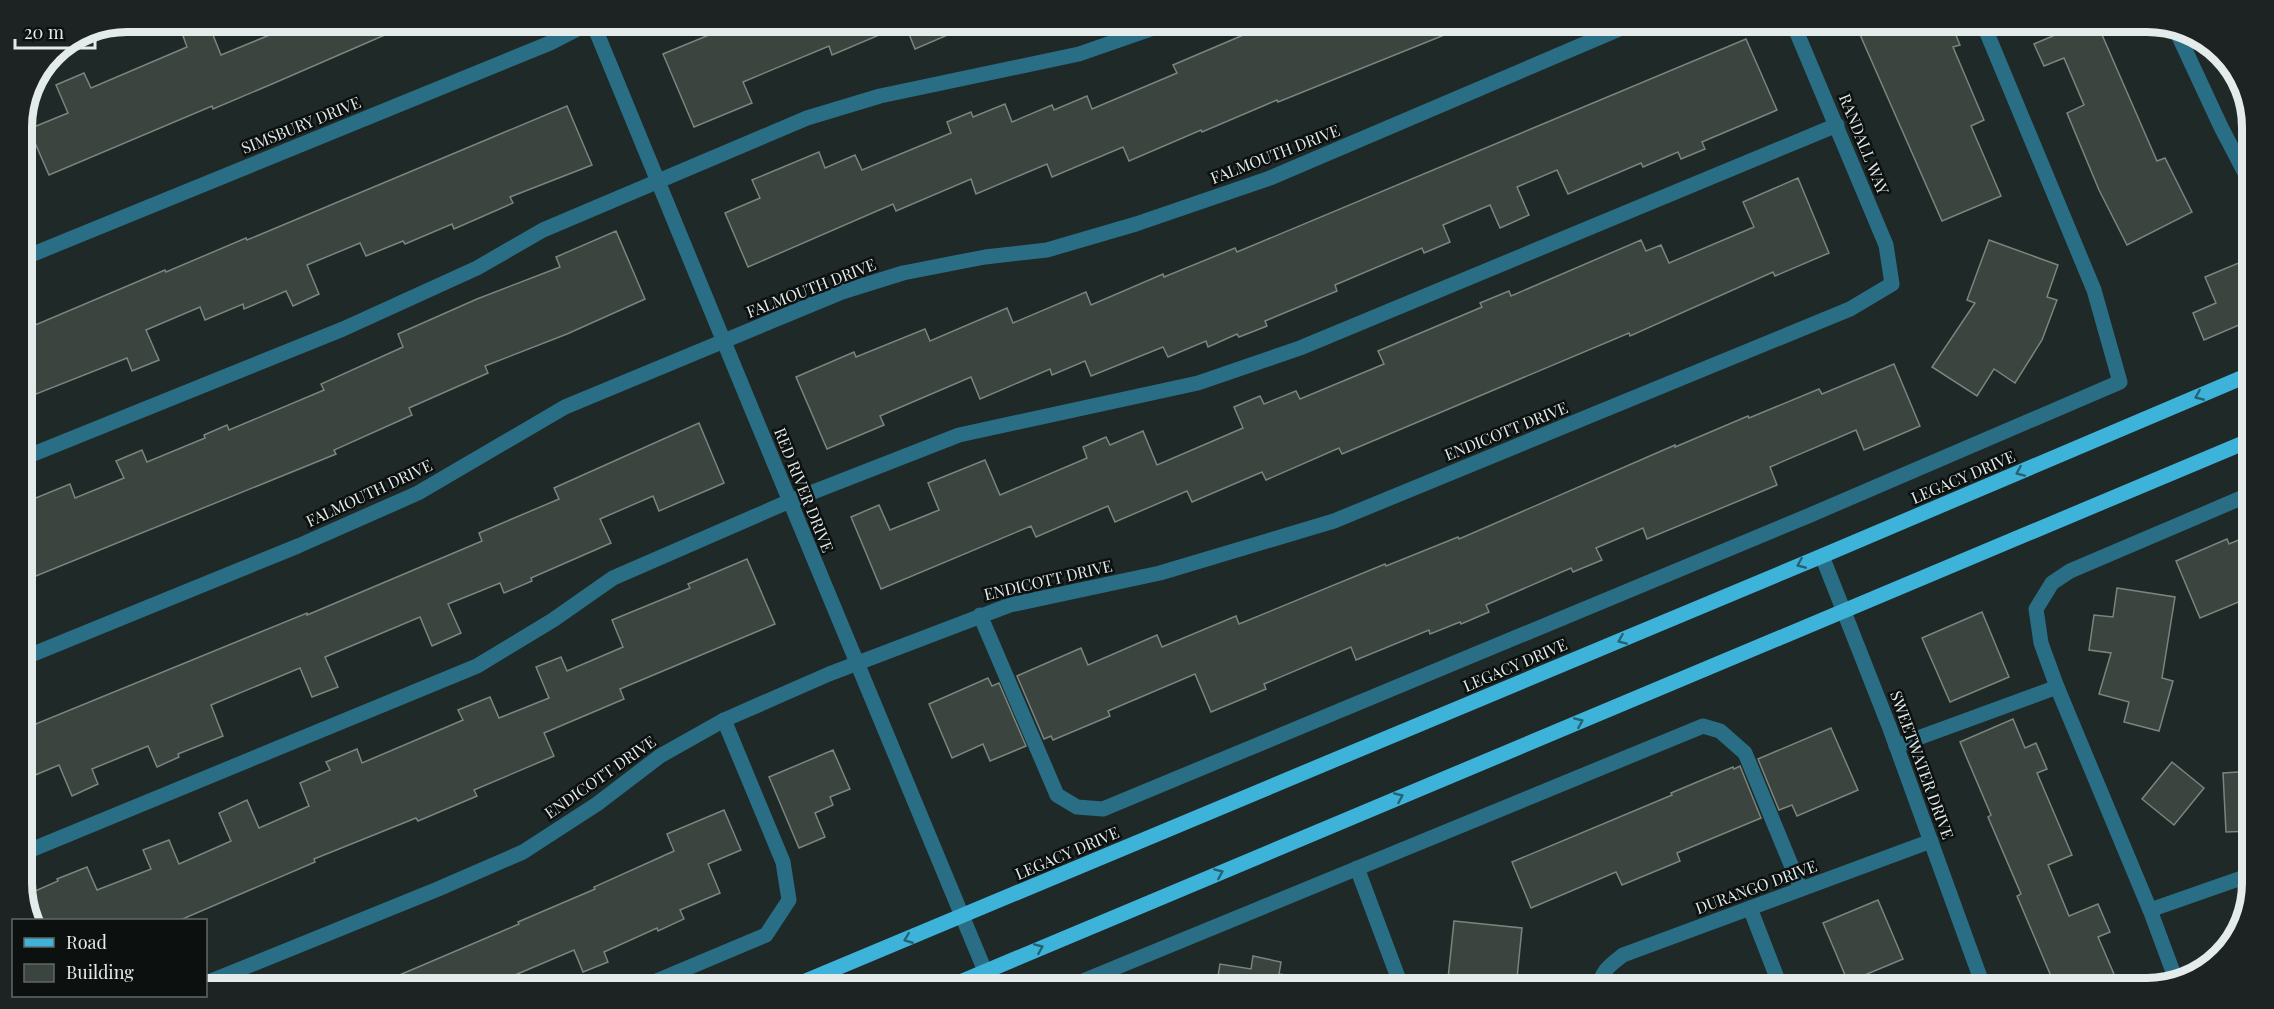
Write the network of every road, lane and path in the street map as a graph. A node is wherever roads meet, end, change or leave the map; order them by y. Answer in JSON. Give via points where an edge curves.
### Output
{"nodes":[{"id":1,"x":572,"y":32,"type":"edge"},
{"id":2,"x":598,"y":32,"type":"edge"},
{"id":3,"x":1142,"y":32,"type":"edge"},
{"id":4,"x":1612,"y":32,"type":"edge"},
{"id":5,"x":1797,"y":32,"type":"edge"},
{"id":6,"x":1987,"y":32,"type":"edge"},
{"id":7,"x":2179,"y":37,"type":"edge"},
{"id":8,"x":1837,"y":125,"type":"junction"},
{"id":9,"x":2242,"y":167,"type":"edge"},
{"id":10,"x":659,"y":182,"type":"junction"},
{"id":11,"x":32,"y":255,"type":"edge"},
{"id":12,"x":1893,"y":284,"type":"joint"},
{"id":13,"x":724,"y":341,"type":"junction"},
{"id":14,"x":2242,"y":378,"type":"edge"},
{"id":15,"x":2242,"y":444,"type":"edge"},
{"id":16,"x":32,"y":455,"type":"edge"},
{"id":17,"x":2242,"y":499,"type":"edge"},
{"id":18,"x":790,"y":501,"type":"junction"},
{"id":19,"x":1822,"y":556,"type":"junction"},
{"id":20,"x":1843,"y":611,"type":"junction"},
{"id":21,"x":980,"y":615,"type":"junction"},
{"id":22,"x":32,"y":655,"type":"edge"},
{"id":23,"x":856,"y":664,"type":"junction"},
{"id":24,"x":2057,"y":687,"type":"junction"},
{"id":25,"x":724,"y":720,"type":"junction"},
{"id":26,"x":1896,"y":746,"type":"junction"},
{"id":27,"x":1931,"y":841,"type":"junction"},
{"id":28,"x":32,"y":849,"type":"edge"},
{"id":29,"x":1357,"y":868,"type":"junction"},
{"id":30,"x":2242,"y":878,"type":"edge"},
{"id":31,"x":1801,"y":889,"type":"junction"},
{"id":32,"x":1750,"y":908,"type":"junction"},
{"id":33,"x":2150,"y":910,"type":"junction"},
{"id":34,"x":963,"y":917,"type":"junction"},
{"id":35,"x":985,"y":971,"type":"junction"},
{"id":36,"x":2174,"y":973,"type":"edge"},
{"id":37,"x":229,"y":977,"type":"edge"},
{"id":38,"x":666,"y":977,"type":"edge"},
{"id":39,"x":816,"y":977,"type":"edge"},
{"id":40,"x":971,"y":977,"type":"edge"},
{"id":41,"x":1093,"y":977,"type":"edge"},
{"id":42,"x":1398,"y":977,"type":"edge"},
{"id":43,"x":1603,"y":977,"type":"edge"},
{"id":44,"x":1776,"y":977,"type":"edge"},
{"id":45,"x":1980,"y":977,"type":"edge"}],
"edges":[{"from":1,"to":11,"type":"street","name":"SIMSBURY DRIVE"},
{"from":2,"to":10,"type":"street","name":"RED RIVER DRIVE"},
{"from":3,"to":10,"type":"street","via":[[1079,54],[880,96],[807,118]]},
{"from":4,"to":13,"type":"street","name":"FALMOUTH DRIVE","via":[[1270,178],[1047,250],[903,273],[842,292]]},
{"from":5,"to":8,"type":"street","name":"RANDALL WAY"},
{"from":6,"to":21,"type":"street","via":[[2094,290],[2120,382],[1103,809],[1077,807],[1057,795]]},
{"from":7,"to":9,"type":"street"},
{"from":8,"to":12,"type":"street","name":"RANDALL WAY","via":[[1886,245]]},
{"from":8,"to":18,"type":"street","via":[[1300,348],[1198,383],[959,435]]},
{"from":10,"to":13,"type":"street","name":"RED RIVER DRIVE"},
{"from":10,"to":16,"type":"street","via":[[543,230],[477,268],[343,329]]},
{"from":12,"to":21,"type":"street","name":"ENDICOTT DRIVE","via":[[1850,309],[1334,521],[1160,573]]},
{"from":13,"to":18,"type":"street","name":"RED RIVER DRIVE"},
{"from":13,"to":22,"type":"street","name":"FALMOUTH DRIVE","via":[[565,407],[418,493]]},
{"from":14,"to":19,"type":"main road","name":"LEGACY DRIVE","one_way":true},
{"from":15,"to":20,"type":"main road"},
{"from":17,"to":24,"type":"street","via":[[2070,571],[2052,584],[2036,609],[2041,643]]},
{"from":18,"to":23,"type":"street","name":"RED RIVER DRIVE"},
{"from":18,"to":28,"type":"street","via":[[613,578],[477,666]]},
{"from":19,"to":20,"type":"street","name":"SWEETWATER DRIVE"},
{"from":19,"to":34,"type":"main road","name":"LEGACY DRIVE","one_way":true},
{"from":20,"to":26,"type":"street","name":"SWEETWATER DRIVE"},
{"from":35,"to":20,"type":"main road","one_way":true},
{"from":21,"to":23,"type":"street","name":"ENDICOTT DRIVE"},
{"from":23,"to":25,"type":"street","name":"ENDICOTT DRIVE"},
{"from":23,"to":34,"type":"street","name":"RED RIVER DRIVE"},
{"from":24,"to":26,"type":"street"},
{"from":24,"to":33,"type":"street"},
{"from":25,"to":37,"type":"street","name":"ENDICOTT DRIVE","via":[[660,756],[597,804],[523,852]]},
{"from":25,"to":38,"type":"street","via":[[783,862],[789,900],[766,935]]},
{"from":26,"to":27,"type":"street","name":"SWEETWATER DRIVE"},
{"from":27,"to":31,"type":"street","name":"DURANGO DRIVE"},
{"from":27,"to":45,"type":"street","name":"SWEETWATER DRIVE"},
{"from":29,"to":31,"type":"street","via":[[1703,726],[1720,731],[1745,753]]},
{"from":29,"to":41,"type":"street"},
{"from":29,"to":42,"type":"street"},
{"from":30,"to":33,"type":"street"},
{"from":31,"to":32,"type":"street","name":"DURANGO DRIVE"},
{"from":32,"to":43,"type":"street","name":"DURANGO DRIVE","via":[[1623,955]]},
{"from":32,"to":44,"type":"street"},
{"from":33,"to":36,"type":"street"},
{"from":34,"to":35,"type":"street","name":"RED RIVER DRIVE"},
{"from":34,"to":39,"type":"main road","name":"LEGACY DRIVE","one_way":true},
{"from":35,"to":40,"type":"main road"}]}
